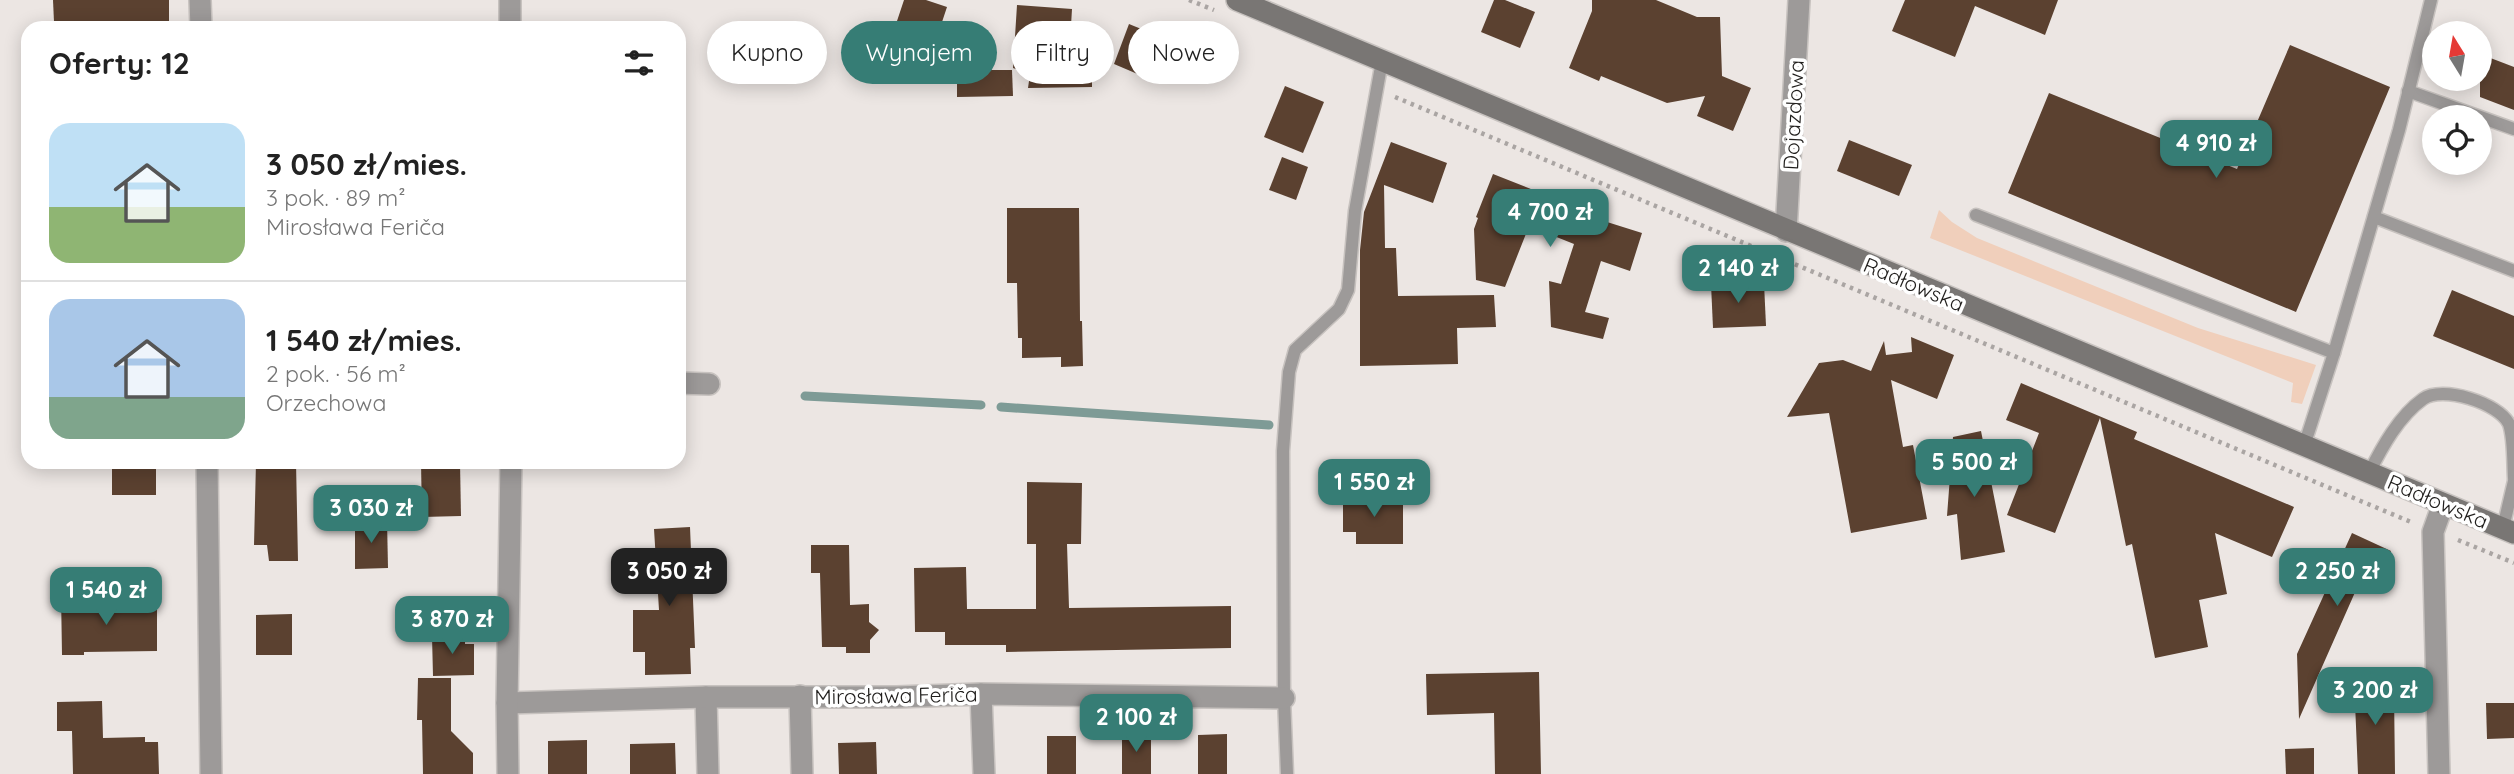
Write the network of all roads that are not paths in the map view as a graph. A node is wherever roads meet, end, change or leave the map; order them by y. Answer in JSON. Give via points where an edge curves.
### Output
{"nodes":[{"id":1,"x":200,"y":0,"type":"edge"},
{"id":2,"x":510,"y":0,"type":"edge"},
{"id":3,"x":1237,"y":0,"type":"edge"},
{"id":4,"x":1799,"y":0,"type":"edge"},
{"id":5,"x":2431,"y":0,"type":"edge"},
{"id":6,"x":201,"y":21,"type":"edge"},
{"id":7,"x":510,"y":21,"type":"edge"},
{"id":8,"x":1382,"y":61,"type":"junction"},
{"id":9,"x":2408,"y":91,"type":"junction"},
{"id":10,"x":2514,"y":129,"type":"edge"},
{"id":11,"x":1976,"y":215,"type":"dead end"},
{"id":12,"x":2374,"y":217,"type":"junction"},
{"id":13,"x":1786,"y":230,"type":"junction"},
{"id":14,"x":2514,"y":271,"type":"edge"},
{"id":15,"x":2334,"y":353,"type":"junction"},
{"id":16,"x":686,"y":383,"type":"edge"},
{"id":17,"x":709,"y":384,"type":"dead end"},
{"id":18,"x":2304,"y":446,"type":"junction"},
{"id":19,"x":207,"y":469,"type":"edge"},
{"id":20,"x":511,"y":469,"type":"edge"},
{"id":21,"x":2369,"y":473,"type":"junction"},
{"id":22,"x":2514,"y":479,"type":"edge"},
{"id":23,"x":2443,"y":504,"type":"junction"},
{"id":24,"x":2509,"y":531,"type":"edge"},
{"id":25,"x":981,"y":694,"type":"junction"},
{"id":26,"x":800,"y":696,"type":"junction"},
{"id":27,"x":706,"y":697,"type":"junction"},
{"id":28,"x":1284,"y":698,"type":"junction"},
{"id":29,"x":507,"y":703,"type":"junction"},
{"id":30,"x":211,"y":774,"type":"edge"},
{"id":31,"x":508,"y":774,"type":"edge"},
{"id":32,"x":708,"y":774,"type":"edge"},
{"id":33,"x":802,"y":774,"type":"edge"},
{"id":34,"x":984,"y":774,"type":"edge"},
{"id":35,"x":1287,"y":774,"type":"edge"},
{"id":36,"x":2439,"y":774,"type":"edge"}],
"edges":[{"from":1,"to":6,"type":"street"},
{"from":2,"to":7,"type":"street"},
{"from":3,"to":8,"type":"street","name":"Radłowska"},
{"from":4,"to":13,"type":"street","name":"Dojazdowa"},
{"from":5,"to":9,"type":"lane"},
{"from":8,"to":13,"type":"street","name":"Radłowska"},
{"from":8,"to":28,"type":"lane","via":[[1355,211],[1348,290],[1339,309],[1295,350],[1289,372],[1283,451]]},
{"from":9,"to":10,"type":"lane"},
{"from":9,"to":12,"type":"lane"},
{"from":11,"to":15,"type":"lane"},
{"from":12,"to":14,"type":"lane"},
{"from":12,"to":15,"type":"lane"},
{"from":13,"to":18,"type":"street","name":"Radłowska"},
{"from":15,"to":18,"type":"lane"},
{"from":16,"to":17,"type":"street"},
{"from":18,"to":21,"type":"street","name":"Radłowska"},
{"from":19,"to":30,"type":"street"},
{"from":20,"to":29,"type":"street"},
{"from":21,"to":22,"type":"lane","via":[[2388,436],[2423,399],[2449,393],[2496,410],[2508,421]]},
{"from":21,"to":23,"type":"street","name":"Radłowska"},
{"from":22,"to":24,"type":"lane"},
{"from":23,"to":24,"type":"street","name":"Radłowska"},
{"from":23,"to":36,"type":"street","via":[[2433,532]]},
{"from":25,"to":26,"type":"street","name":"Mirosława Feriča"},
{"from":25,"to":28,"type":"street","name":"Mirosława Feriča"},
{"from":25,"to":34,"type":"street"},
{"from":26,"to":27,"type":"street","name":"Mirosława Feriča"},
{"from":26,"to":33,"type":"street"},
{"from":27,"to":29,"type":"street","name":"Mirosława Feriča"},
{"from":27,"to":32,"type":"street"},
{"from":28,"to":35,"type":"lane"},
{"from":29,"to":31,"type":"street"}]}
